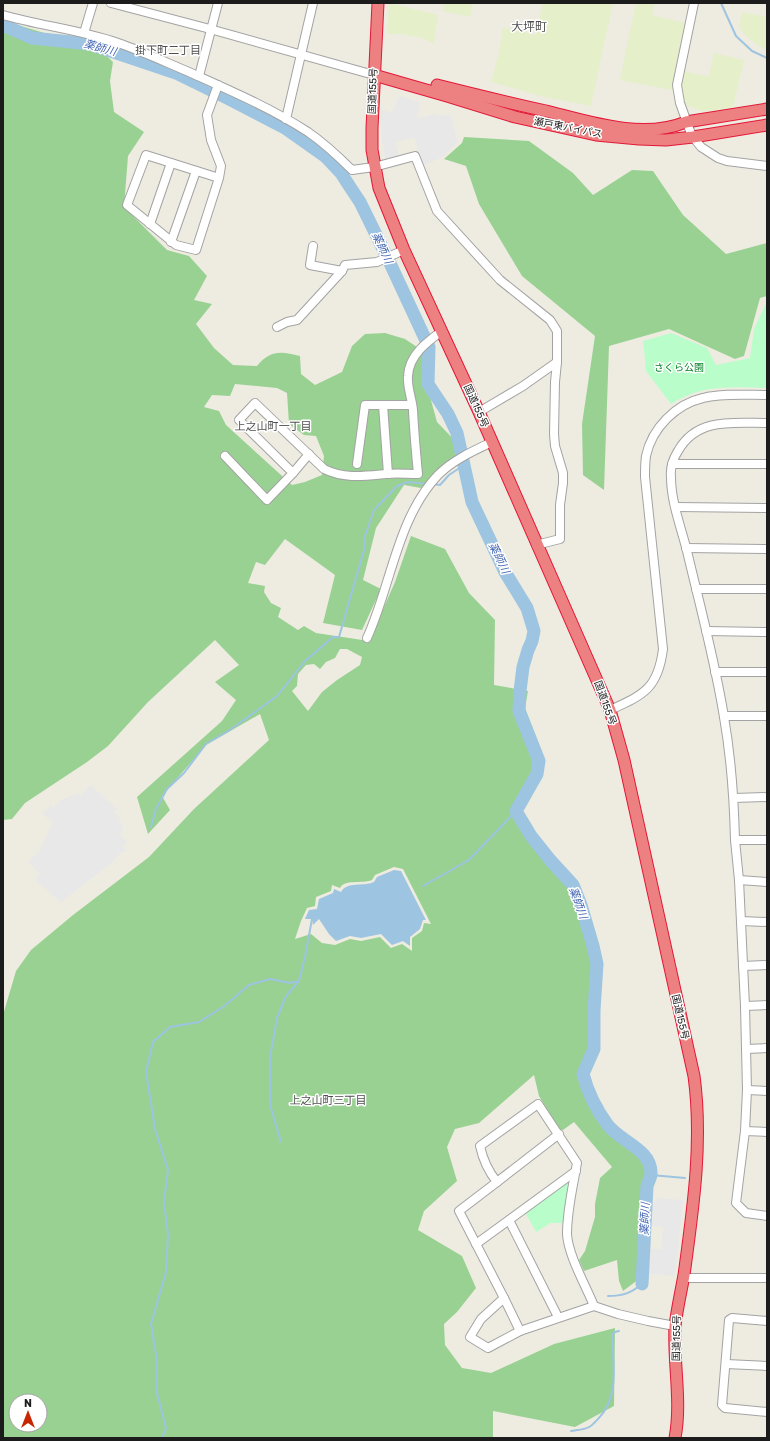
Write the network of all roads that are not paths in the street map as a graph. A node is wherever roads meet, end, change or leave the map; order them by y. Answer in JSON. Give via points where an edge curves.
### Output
{"nodes":[{"id":1,"x":92,"y":3,"type":"edge"},
{"id":2,"x":111,"y":3,"type":"edge"},
{"id":3,"x":218,"y":3,"type":"edge"},
{"id":4,"x":313,"y":3,"type":"edge"},
{"id":5,"x":378,"y":3,"type":"edge"},
{"id":6,"x":694,"y":3,"type":"edge"},
{"id":7,"x":3,"y":15,"type":"edge"},
{"id":8,"x":210,"y":29,"type":"junction"},
{"id":9,"x":84,"y":33,"type":"junction"},
{"id":10,"x":300,"y":56,"type":"junction"},
{"id":11,"x":374,"y":72,"type":"junction"},
{"id":12,"x":199,"y":76,"type":"junction"},
{"id":13,"x":218,"y":85,"type":"junction"},
{"id":14,"x":767,"y":109,"type":"edge"},
{"id":15,"x":286,"y":119,"type":"junction"},
{"id":16,"x":686,"y":122,"type":"junction"},
{"id":17,"x":767,"y":125,"type":"edge"},
{"id":18,"x":693,"y":138,"type":"junction"},
{"id":19,"x":171,"y":163,"type":"junction"},
{"id":20,"x":767,"y":166,"type":"edge"},
{"id":21,"x":374,"y":167,"type":"junction"},
{"id":22,"x":196,"y":171,"type":"junction"},
{"id":23,"x":218,"y":178,"type":"junction"},
{"id":24,"x":150,"y":224,"type":"junction"},
{"id":25,"x":171,"y":242,"type":"junction"},
{"id":26,"x":313,"y":246,"type":"dead end"},
{"id":27,"x":404,"y":250,"type":"junction"},
{"id":28,"x":342,"y":271,"type":"junction"},
{"id":29,"x":276,"y":328,"type":"dead end"},
{"id":30,"x":442,"y":331,"type":"junction"},
{"id":31,"x":557,"y":362,"type":"junction"},
{"id":32,"x":767,"y":395,"type":"edge"},
{"id":33,"x":383,"y":405,"type":"junction"},
{"id":34,"x":412,"y":405,"type":"junction"},
{"id":35,"x":479,"y":412,"type":"junction"},
{"id":36,"x":767,"y":423,"type":"edge"},
{"id":37,"x":492,"y":442,"type":"junction"},
{"id":38,"x":309,"y":454,"type":"junction"},
{"id":39,"x":225,"y":456,"type":"dead end"},
{"id":40,"x":357,"y":464,"type":"dead end"},
{"id":41,"x":672,"y":464,"type":"junction"},
{"id":42,"x":767,"y":464,"type":"edge"},
{"id":43,"x":293,"y":473,"type":"junction"},
{"id":44,"x":388,"y":474,"type":"junction"},
{"id":45,"x":676,"y":507,"type":"junction"},
{"id":46,"x":767,"y":508,"type":"edge"},
{"id":47,"x":536,"y":545,"type":"junction"},
{"id":48,"x":686,"y":548,"type":"junction"},
{"id":49,"x":767,"y":549,"type":"edge"},
{"id":50,"x":696,"y":589,"type":"junction"},
{"id":51,"x":767,"y":589,"type":"edge"},
{"id":52,"x":706,"y":631,"type":"junction"},
{"id":53,"x":767,"y":632,"type":"edge"},
{"id":54,"x":367,"y":638,"type":"dead end"},
{"id":55,"x":715,"y":672,"type":"junction"},
{"id":56,"x":767,"y":672,"type":"edge"},
{"id":57,"x":610,"y":710,"type":"junction"},
{"id":58,"x":724,"y":716,"type":"junction"},
{"id":59,"x":767,"y":716,"type":"edge"},
{"id":60,"x":767,"y":797,"type":"edge"},
{"id":61,"x":734,"y":798,"type":"junction"},
{"id":62,"x":735,"y":840,"type":"junction"},
{"id":63,"x":767,"y":840,"type":"edge"},
{"id":64,"x":739,"y":880,"type":"junction"},
{"id":65,"x":767,"y":882,"type":"edge"},
{"id":66,"x":741,"y":921,"type":"junction"},
{"id":67,"x":767,"y":922,"type":"edge"},
{"id":68,"x":767,"y":965,"type":"edge"},
{"id":69,"x":743,"y":966,"type":"junction"},
{"id":70,"x":767,"y":1005,"type":"edge"},
{"id":71,"x":745,"y":1006,"type":"junction"},
{"id":72,"x":767,"y":1048,"type":"edge"},
{"id":73,"x":746,"y":1049,"type":"junction"},
{"id":74,"x":747,"y":1090,"type":"junction"},
{"id":75,"x":767,"y":1091,"type":"edge"},
{"id":76,"x":745,"y":1131,"type":"junction"},
{"id":77,"x":767,"y":1132,"type":"edge"},
{"id":78,"x":559,"y":1134,"type":"junction"},
{"id":79,"x":576,"y":1171,"type":"junction"},
{"id":80,"x":497,"y":1182,"type":"junction"},
{"id":81,"x":767,"y":1216,"type":"edge"},
{"id":82,"x":510,"y":1220,"type":"junction"},
{"id":83,"x":476,"y":1244,"type":"junction"},
{"id":84,"x":683,"y":1278,"type":"junction"},
{"id":85,"x":767,"y":1278,"type":"edge"},
{"id":86,"x":504,"y":1298,"type":"junction"},
{"id":87,"x":594,"y":1306,"type":"junction"},
{"id":88,"x":558,"y":1317,"type":"junction"},
{"id":89,"x":767,"y":1321,"type":"edge"},
{"id":90,"x":675,"y":1326,"type":"junction"},
{"id":91,"x":520,"y":1331,"type":"junction"},
{"id":92,"x":726,"y":1364,"type":"junction"},
{"id":93,"x":767,"y":1366,"type":"edge"},
{"id":94,"x":767,"y":1412,"type":"edge"},
{"id":95,"x":675,"y":1438,"type":"edge"}],
"edges":[{"from":1,"to":9,"type":"street"},
{"from":2,"to":8,"type":"street"},
{"from":3,"to":8,"type":"street"},
{"from":4,"to":10,"type":"street"},
{"from":5,"to":11,"type":"highway","name":"国道155号"},
{"from":6,"to":16,"type":"street","via":[[677,85]]},
{"from":7,"to":9,"type":"street"},
{"from":8,"to":10,"type":"street"},
{"from":8,"to":12,"type":"street"},
{"from":9,"to":12,"type":"street","via":[[119,43]]},
{"from":10,"to":11,"type":"street"},
{"from":10,"to":15,"type":"street"},
{"from":11,"to":16,"type":"highway","name":"瀬戸東バイパス","via":[[628,129],[674,126]]},
{"from":11,"to":18,"type":"highway","name":"瀬戸東バイパス","via":[[515,117],[578,132],[639,139]]},
{"from":11,"to":21,"type":"highway","name":"国道155号"},
{"from":12,"to":13,"type":"street"},
{"from":13,"to":15,"type":"street"},
{"from":13,"to":23,"type":"street","via":[[207,115],[211,140],[221,166]]},
{"from":14,"to":16,"type":"highway","name":"瀬戸東バイパス"},
{"from":15,"to":21,"type":"street","via":[[309,133],[352,170]]},
{"from":16,"to":18,"type":"street"},
{"from":17,"to":18,"type":"highway","name":"瀬戸東バイパス"},
{"from":18,"to":20,"type":"street","via":[[701,147],[718,158]]},
{"from":19,"to":22,"type":"street"},
{"from":19,"to":24,"type":"street"},
{"from":19,"to":24,"type":"street","via":[[146,155],[127,205]]},
{"from":21,"to":27,"type":"highway","name":"国道155号","via":[[379,188]]},
{"from":21,"to":31,"type":"street","via":[[415,156],[437,210],[500,280],[554,325],[557,331]]},
{"from":22,"to":23,"type":"street"},
{"from":22,"to":25,"type":"street"},
{"from":23,"to":25,"type":"street","via":[[196,250]]},
{"from":24,"to":25,"type":"street"},
{"from":26,"to":28,"type":"street","via":[[310,265]]},
{"from":27,"to":28,"type":"street","via":[[377,262],[345,265]]},
{"from":27,"to":30,"type":"highway","name":"国道155号"},
{"from":28,"to":29,"type":"street","via":[[297,320]]},
{"from":30,"to":34,"type":"street","via":[[425,344],[412,363],[408,376]]},
{"from":30,"to":35,"type":"highway","name":"国道155号"},
{"from":31,"to":35,"type":"street"},
{"from":31,"to":47,"type":"street","via":[[554,434],[563,473],[560,539]]},
{"from":32,"to":57,"type":"street","via":[[723,396],[692,402],[671,414],[651,441],[646,456],[645,477],[663,650],[662,662],[657,678],[646,691]]},
{"from":33,"to":34,"type":"street"},
{"from":33,"to":40,"type":"street","via":[[365,406]]},
{"from":33,"to":44,"type":"street"},
{"from":34,"to":44,"type":"street","via":[[418,474]]},
{"from":35,"to":37,"type":"highway","name":"国道155号"},
{"from":36,"to":41,"type":"street","via":[[717,424],[698,430],[681,446]]},
{"from":37,"to":47,"type":"highway","name":"国道155号"},
{"from":37,"to":54,"type":"street","via":[[459,459],[439,475],[424,493],[410,517]]},
{"from":38,"to":43,"type":"street"},
{"from":38,"to":43,"type":"street","via":[[256,403],[239,420]]},
{"from":38,"to":44,"type":"street","via":[[324,469],[334,474],[361,477]]},
{"from":39,"to":43,"type":"street","via":[[267,500]]},
{"from":41,"to":42,"type":"street"},
{"from":41,"to":45,"type":"street","via":[[671,488]]},
{"from":45,"to":46,"type":"street"},
{"from":45,"to":48,"type":"street"},
{"from":47,"to":57,"type":"highway","name":"国道155号"},
{"from":48,"to":49,"type":"street"},
{"from":48,"to":50,"type":"street"},
{"from":50,"to":51,"type":"street"},
{"from":50,"to":52,"type":"street"},
{"from":52,"to":53,"type":"street"},
{"from":52,"to":55,"type":"street"},
{"from":55,"to":56,"type":"street"},
{"from":55,"to":58,"type":"street"},
{"from":57,"to":84,"type":"highway","name":"国道155号","via":[[624,760],[695,1085],[696,1169]]},
{"from":58,"to":59,"type":"street"},
{"from":58,"to":61,"type":"street"},
{"from":60,"to":61,"type":"street"},
{"from":61,"to":62,"type":"street"},
{"from":62,"to":63,"type":"street"},
{"from":62,"to":64,"type":"street"},
{"from":64,"to":65,"type":"street"},
{"from":64,"to":66,"type":"street"},
{"from":66,"to":67,"type":"street"},
{"from":66,"to":69,"type":"street"},
{"from":68,"to":69,"type":"street"},
{"from":69,"to":71,"type":"street"},
{"from":70,"to":71,"type":"street"},
{"from":71,"to":73,"type":"street"},
{"from":72,"to":73,"type":"street"},
{"from":73,"to":74,"type":"street"},
{"from":74,"to":75,"type":"street"},
{"from":74,"to":76,"type":"street"},
{"from":76,"to":77,"type":"street"},
{"from":76,"to":81,"type":"street","via":[[736,1203],[746,1213]]},
{"from":78,"to":79,"type":"street","via":[[577,1163]]},
{"from":78,"to":80,"type":"street"},
{"from":78,"to":80,"type":"street","via":[[538,1104],[480,1146],[488,1171]]},
{"from":79,"to":82,"type":"street"},
{"from":79,"to":87,"type":"street","via":[[567,1234],[571,1253]]},
{"from":80,"to":83,"type":"street","via":[[460,1211]]},
{"from":82,"to":83,"type":"street"},
{"from":82,"to":88,"type":"street"},
{"from":83,"to":86,"type":"street"},
{"from":84,"to":85,"type":"street"},
{"from":84,"to":90,"type":"highway","name":"国道155号"},
{"from":86,"to":91,"type":"street"},
{"from":86,"to":91,"type":"street","via":[[481,1319],[470,1337],[488,1348]]},
{"from":87,"to":88,"type":"street"},
{"from":87,"to":90,"type":"street","via":[[626,1316]]},
{"from":88,"to":91,"type":"street"},
{"from":89,"to":92,"type":"street","via":[[732,1318],[730,1320]]},
{"from":90,"to":95,"type":"highway","name":"国道155号","via":[[678,1397],[678,1426]]},
{"from":92,"to":93,"type":"street"},
{"from":92,"to":94,"type":"street","via":[[722,1405],[725,1408]]}]}
